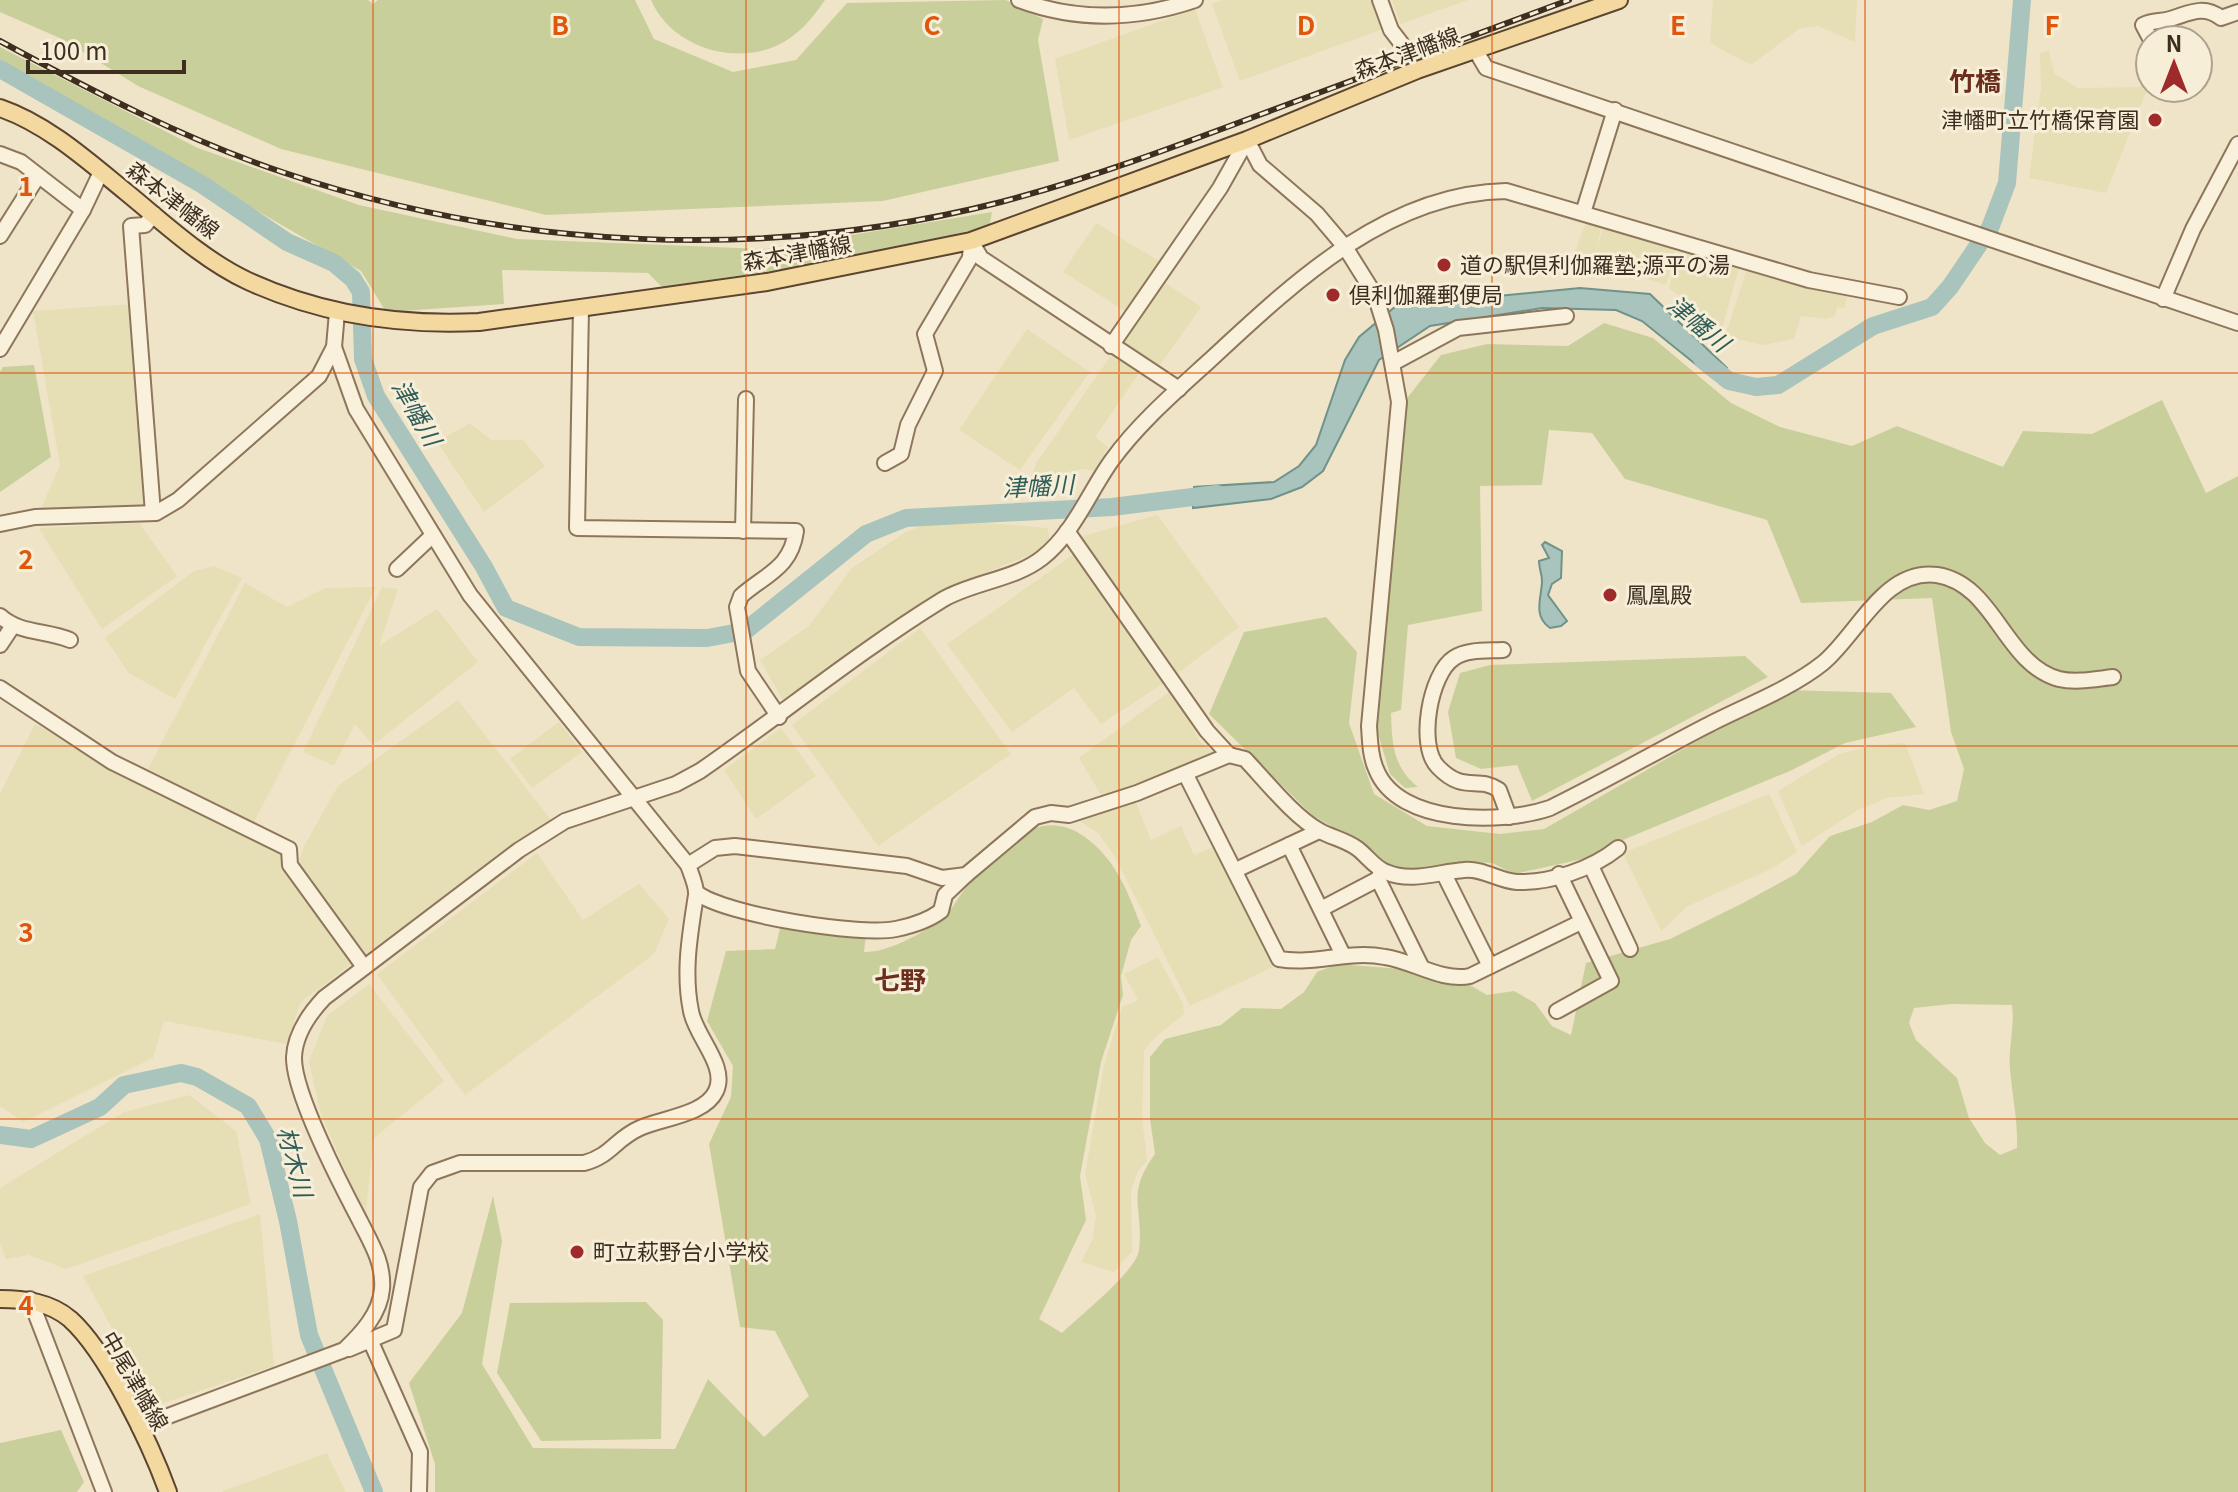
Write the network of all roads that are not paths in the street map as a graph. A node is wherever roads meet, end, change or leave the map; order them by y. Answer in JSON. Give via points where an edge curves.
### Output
{"nodes":[{"id":1,"x":1019,"y":0,"type":"edge"},
{"id":2,"x":1195,"y":0,"type":"edge"},
{"id":3,"x":1380,"y":0,"type":"edge"},
{"id":4,"x":1619,"y":0,"type":"edge"},
{"id":5,"x":2238,"y":12,"type":"edge"},
{"id":6,"x":2145,"y":24,"type":"edge"},
{"id":7,"x":1401,"y":43,"type":"dead end"},
{"id":8,"x":1476,"y":51,"type":"junction"},
{"id":9,"x":0,"y":108,"type":"edge"},
{"id":10,"x":1615,"y":110,"type":"junction"},
{"id":11,"x":1247,"y":140,"type":"junction"},
{"id":12,"x":2238,"y":144,"type":"edge"},
{"id":13,"x":0,"y":154,"type":"edge"},
{"id":14,"x":2232,"y":169,"type":"edge"},
{"id":15,"x":101,"y":172,"type":"junction"},
{"id":16,"x":38,"y":176,"type":"junction"},
{"id":17,"x":83,"y":210,"type":"junction"},
{"id":18,"x":1583,"y":213,"type":"junction"},
{"id":19,"x":154,"y":214,"type":"junction"},
{"id":20,"x":0,"y":235,"type":"edge"},
{"id":21,"x":971,"y":241,"type":"junction"},
{"id":22,"x":1345,"y":247,"type":"junction"},
{"id":23,"x":1899,"y":297,"type":"dead end"},
{"id":24,"x":2163,"y":299,"type":"junction"},
{"id":25,"x":581,"y":308,"type":"junction"},
{"id":26,"x":337,"y":312,"type":"junction"},
{"id":27,"x":1566,"y":316,"type":"dead end"},
{"id":28,"x":2238,"y":323,"type":"edge"},
{"id":29,"x":2,"y":340,"type":"edge"},
{"id":30,"x":1111,"y":346,"type":"junction"},
{"id":31,"x":334,"y":347,"type":"junction"},
{"id":32,"x":1393,"y":363,"type":"junction"},
{"id":33,"x":1179,"y":389,"type":"junction"},
{"id":34,"x":746,"y":399,"type":"dead end"},
{"id":35,"x":885,"y":463,"type":"dead end"},
{"id":36,"x":153,"y":513,"type":"junction"},
{"id":37,"x":0,"y":524,"type":"edge"},
{"id":38,"x":743,"y":531,"type":"junction"},
{"id":39,"x":1067,"y":531,"type":"junction"},
{"id":40,"x":433,"y":535,"type":"junction"},
{"id":41,"x":397,"y":569,"type":"dead end"},
{"id":42,"x":0,"y":616,"type":"edge"},
{"id":43,"x":12,"y":627,"type":"junction"},
{"id":44,"x":70,"y":640,"type":"dead end"},
{"id":45,"x":0,"y":645,"type":"edge"},
{"id":46,"x":1503,"y":650,"type":"dead end"},
{"id":47,"x":2113,"y":677,"type":"dead end"},
{"id":48,"x":0,"y":688,"type":"edge"},
{"id":49,"x":779,"y":717,"type":"junction"},
{"id":50,"x":1229,"y":755,"type":"junction"},
{"id":51,"x":1186,"y":775,"type":"junction"},
{"id":52,"x":632,"y":798,"type":"junction"},
{"id":53,"x":1509,"y":817,"type":"junction"},
{"id":54,"x":1319,"y":831,"type":"junction"},
{"id":55,"x":1289,"y":845,"type":"junction"},
{"id":56,"x":1618,"y":848,"type":"dead end"},
{"id":57,"x":688,"y":865,"type":"junction"},
{"id":58,"x":1591,"y":866,"type":"junction"},
{"id":59,"x":1236,"y":870,"type":"junction"},
{"id":60,"x":1444,"y":874,"type":"junction"},
{"id":61,"x":1559,"y":874,"type":"junction"},
{"id":62,"x":966,"y":875,"type":"junction"},
{"id":63,"x":1380,"y":875,"type":"junction"},
{"id":64,"x":697,"y":893,"type":"junction"},
{"id":65,"x":1321,"y":909,"type":"junction"},
{"id":66,"x":1581,"y":922,"type":"junction"},
{"id":67,"x":1630,"y":949,"type":"dead end"},
{"id":68,"x":1343,"y":955,"type":"junction"},
{"id":69,"x":1421,"y":966,"type":"junction"},
{"id":70,"x":1490,"y":966,"type":"junction"},
{"id":71,"x":364,"y":967,"type":"junction"},
{"id":72,"x":1557,"y":1011,"type":"dead end"},
{"id":73,"x":0,"y":1299,"type":"edge"},
{"id":74,"x":30,"y":1299,"type":"junction"},
{"id":75,"x":371,"y":1342,"type":"junction"},
{"id":76,"x":344,"y":1350,"type":"junction"},
{"id":77,"x":139,"y":1427,"type":"junction"},
{"id":78,"x":104,"y":1492,"type":"edge"},
{"id":79,"x":168,"y":1492,"type":"edge"},
{"id":80,"x":419,"y":1492,"type":"edge"}],
"edges":[{"from":1,"to":2,"type":"street","via":[[1041,9],[1103,17],[1164,11]]},
{"from":3,"to":7,"type":"street"},
{"from":4,"to":8,"type":"main road","name":"森本津幡線"},
{"from":5,"to":6,"type":"street","via":[[2221,18],[2212,11],[2184,11]]},
{"from":8,"to":10,"type":"street","via":[[1486,68]]},
{"from":8,"to":11,"type":"main road","name":"森本津幡線"},
{"from":9,"to":15,"type":"main road","name":"森本津幡線","via":[[69,146]]},
{"from":10,"to":18,"type":"street"},
{"from":10,"to":24,"type":"street"},
{"from":11,"to":21,"type":"main road","name":"森本津幡線"},
{"from":11,"to":22,"type":"street","via":[[1260,165],[1317,214]]},
{"from":11,"to":30,"type":"street"},
{"from":12,"to":14,"type":"street"},
{"from":13,"to":16,"type":"street"},
{"from":14,"to":24,"type":"street"},
{"from":15,"to":17,"type":"street"},
{"from":15,"to":19,"type":"main road","name":"森本津幡線"},
{"from":16,"to":17,"type":"street"},
{"from":16,"to":20,"type":"street"},
{"from":17,"to":29,"type":"street"},
{"from":18,"to":22,"type":"street","via":[[1506,191],[1484,191],[1377,227]]},
{"from":18,"to":23,"type":"street","via":[[1809,280]]},
{"from":19,"to":26,"type":"main road","name":"森本津幡線","via":[[247,280]]},
{"from":19,"to":36,"type":"street","via":[[145,225],[131,226]]},
{"from":21,"to":25,"type":"main road","name":"森本津幡線","via":[[767,282]]},
{"from":21,"to":30,"type":"street","via":[[981,258]]},
{"from":21,"to":35,"type":"street","via":[[970,258],[925,334],[935,371],[908,425],[901,454]]},
{"from":22,"to":32,"type":"street","via":[[1375,295]]},
{"from":22,"to":33,"type":"street","via":[[1274,302]]},
{"from":24,"to":28,"type":"street"},
{"from":25,"to":26,"type":"main road","name":"森本津幡線","via":[[432,324]]},
{"from":25,"to":38,"type":"street","via":[[577,528]]},
{"from":26,"to":31,"type":"street"},
{"from":27,"to":32,"type":"street","via":[[1458,328]]},
{"from":30,"to":33,"type":"street"},
{"from":31,"to":36,"type":"street","via":[[319,376],[299,395],[178,500]]},
{"from":31,"to":40,"type":"street","via":[[356,409]]},
{"from":32,"to":53,"type":"street","via":[[1399,402],[1369,726],[1375,769],[1407,802],[1433,814]]},
{"from":33,"to":39,"type":"street","via":[[1112,460]]},
{"from":34,"to":38,"type":"street"},
{"from":36,"to":37,"type":"street","via":[[35,517]]},
{"from":38,"to":49,"type":"street","via":[[796,531],[786,562],[741,596],[737,607],[751,678]]},
{"from":39,"to":49,"type":"street","via":[[1041,559],[969,586],[918,615]]},
{"from":39,"to":50,"type":"street"},
{"from":40,"to":41,"type":"street"},
{"from":40,"to":52,"type":"street","via":[[470,595]]},
{"from":42,"to":43,"type":"street"},
{"from":43,"to":44,"type":"street"},
{"from":43,"to":45,"type":"street"},
{"from":46,"to":53,"type":"street","via":[[1464,653],[1440,671],[1433,684],[1430,751],[1439,769],[1462,785],[1485,783],[1499,790]]},
{"from":47,"to":53,"type":"street","via":[[2062,680],[2044,673],[1958,582],[1932,575],[1905,578],[1815,669],[1550,808]]},
{"from":48,"to":71,"type":"street","via":[[112,762],[289,849],[290,865]]},
{"from":49,"to":52,"type":"street","via":[[700,771]]},
{"from":50,"to":51,"type":"street"},
{"from":50,"to":54,"type":"street","via":[[1245,759]]},
{"from":51,"to":59,"type":"street"},
{"from":51,"to":62,"type":"street","via":[[1069,815],[1035,817]]},
{"from":52,"to":57,"type":"street"},
{"from":52,"to":71,"type":"street","via":[[565,821],[519,850]]},
{"from":54,"to":55,"type":"street"},
{"from":54,"to":63,"type":"street","via":[[1341,838]]},
{"from":55,"to":59,"type":"street"},
{"from":55,"to":65,"type":"street"},
{"from":56,"to":58,"type":"street"},
{"from":57,"to":62,"type":"street","via":[[715,848],[735,846],[907,866],[930,877]]},
{"from":57,"to":64,"type":"street"},
{"from":58,"to":61,"type":"street"},
{"from":58,"to":67,"type":"street"},
{"from":59,"to":68,"type":"street","via":[[1279,959],[1320,962]]},
{"from":60,"to":61,"type":"street","via":[[1478,871],[1515,882]]},
{"from":60,"to":63,"type":"street"},
{"from":60,"to":70,"type":"street"},
{"from":61,"to":66,"type":"street"},
{"from":62,"to":64,"type":"street","via":[[945,895],[941,911],[895,929],[870,931],[743,912],[708,902]]},
{"from":63,"to":65,"type":"street"},
{"from":63,"to":69,"type":"street"},
{"from":64,"to":75,"type":"street","via":[[687,944],[691,1013],[718,1070],[716,1091],[705,1105],[638,1128],[603,1158],[584,1163],[460,1163],[432,1173],[421,1187],[394,1330]]},
{"from":65,"to":68,"type":"street"},
{"from":66,"to":70,"type":"street"},
{"from":66,"to":72,"type":"street","via":[[1611,981]]},
{"from":68,"to":69,"type":"street","via":[[1386,957]]},
{"from":69,"to":70,"type":"street","via":[[1457,979]]},
{"from":71,"to":76,"type":"street","via":[[311,1012],[294,1057],[327,1155],[377,1250],[382,1290],[363,1333]]},
{"from":73,"to":74,"type":"main road","name":"中尾津幡線"},
{"from":74,"to":77,"type":"main road","name":"中尾津幡線","via":[[69,1318],[95,1350]]},
{"from":74,"to":78,"type":"street"},
{"from":75,"to":76,"type":"street"},
{"from":75,"to":80,"type":"street","via":[[420,1452]]},
{"from":76,"to":77,"type":"street"},
{"from":77,"to":79,"type":"main road","name":"中尾津幡線"}]}
